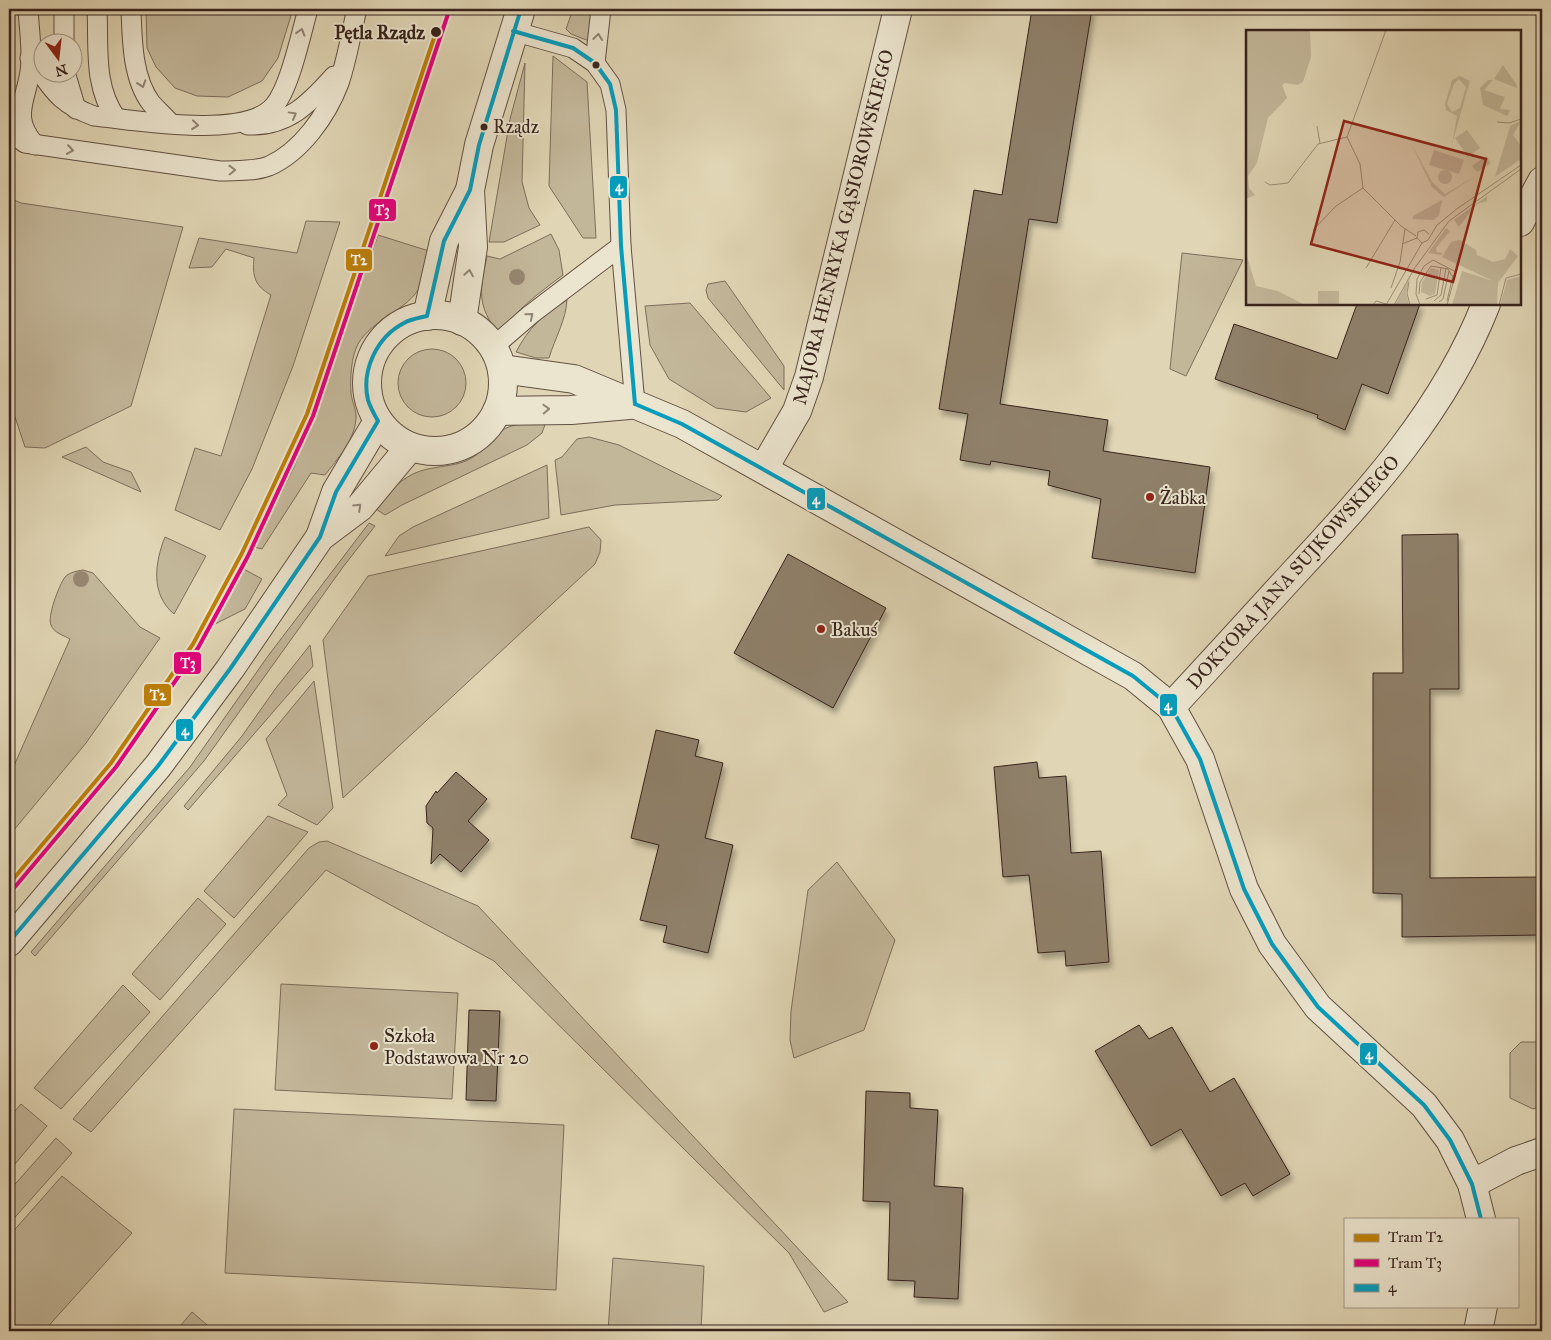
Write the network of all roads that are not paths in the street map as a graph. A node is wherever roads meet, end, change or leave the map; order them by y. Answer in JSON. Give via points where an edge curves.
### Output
{"nodes":[{"id":1,"x":28,"y":9,"type":"edge"},
{"id":2,"x":64,"y":9,"type":"edge"},
{"id":3,"x":97,"y":9,"type":"edge"},
{"id":4,"x":131,"y":9,"type":"edge"},
{"id":5,"x":308,"y":9,"type":"edge"},
{"id":6,"x":357,"y":9,"type":"edge"},
{"id":7,"x":602,"y":9,"type":"edge"},
{"id":8,"x":898,"y":9,"type":"edge"},
{"id":9,"x":517,"y":20,"type":"edge"},
{"id":10,"x":64,"y":32,"type":"edge"},
{"id":11,"x":30,"y":58,"type":"junction"},
{"id":12,"x":596,"y":63,"type":"junction"},
{"id":13,"x":342,"y":67,"type":"junction"},
{"id":14,"x":68,"y":82,"type":"edge"},
{"id":15,"x":76,"y":109,"type":"junction"},
{"id":16,"x":116,"y":118,"type":"junction"},
{"id":17,"x":170,"y":123,"type":"junction"},
{"id":18,"x":228,"y":124,"type":"junction"},
{"id":19,"x":9,"y":131,"type":"edge"},
{"id":20,"x":35,"y":145,"type":"junction"},
{"id":21,"x":1542,"y":181,"type":"edge"},
{"id":22,"x":470,"y":190,"type":"junction"},
{"id":23,"x":1521,"y":220,"type":"edge"},
{"id":24,"x":621,"y":246,"type":"junction"},
{"id":25,"x":1486,"y":305,"type":"edge"},
{"id":26,"x":427,"y":316,"type":"junction"},
{"id":27,"x":462,"y":321,"type":"junction"},
{"id":28,"x":497,"y":358,"type":"junction"},
{"id":29,"x":635,"y":404,"type":"junction"},
{"id":30,"x":497,"y":411,"type":"junction"},
{"id":31,"x":378,"y":421,"type":"junction"},
{"id":32,"x":410,"y":447,"type":"junction"},
{"id":33,"x":764,"y":468,"type":"junction"},
{"id":34,"x":320,"y":537,"type":"junction"},
{"id":35,"x":1171,"y":707,"type":"junction"},
{"id":36,"x":9,"y":942,"type":"edge"},
{"id":37,"x":1542,"y":1152,"type":"edge"},
{"id":38,"x":1472,"y":1184,"type":"junction"},
{"id":39,"x":1481,"y":1218,"type":"edge"},
{"id":40,"x":1483,"y":1308,"type":"edge"},
{"id":41,"x":1478,"y":1331,"type":"edge"}],
"edges":[{"from":1,"to":11,"type":"lane"},
{"from":2,"to":10,"type":"lane"},
{"from":3,"to":16,"type":"lane","via":[[99,76],[104,99]]},
{"from":4,"to":17,"type":"lane","one_way":true,"via":[[132,36],[144,91]]},
{"from":18,"to":5,"type":"lane","one_way":true,"via":[[249,120],[273,106],[285,85]]},
{"from":6,"to":13,"type":"lane"},
{"from":12,"to":7,"type":"lane","one_way":true},
{"from":8,"to":33,"type":"street","name":"MAJORA HENRYKA GĄSIOROWSKIEGO","via":[[809,377],[797,411]]},
{"from":9,"to":12,"type":"lane"},
{"from":9,"to":22,"type":"street","via":[[479,144]]},
{"from":11,"to":15,"type":"lane","via":[[59,98]]},
{"from":11,"to":20,"type":"lane","via":[[20,115]]},
{"from":12,"to":24,"type":"lane","via":[[610,84],[616,110]]},
{"from":18,"to":13,"type":"lane","one_way":true,"via":[[261,126],[280,122],[298,113]]},
{"from":20,"to":13,"type":"lane","one_way":true,"via":[[220,171],[269,166],[305,139],[339,83]]},
{"from":14,"to":15,"type":"lane"},
{"from":15,"to":16,"type":"lane","via":[[94,116]]},
{"from":16,"to":17,"type":"lane"},
{"from":17,"to":18,"type":"lane","one_way":true,"via":[[212,127]]},
{"from":19,"to":20,"type":"lane","via":[[25,143]]},
{"from":21,"to":23,"type":"street"},
{"from":22,"to":26,"type":"street","via":[[444,240]]},
{"from":27,"to":22,"type":"street","one_way":true,"via":[[473,247]]},
{"from":28,"to":24,"type":"lane","one_way":true,"via":[[530,315]]},
{"from":24,"to":29,"type":"lane"},
{"from":25,"to":35,"type":"street","name":"DOKTORA JANA SUJKOWSKIEGO","via":[[1455,370],[1401,453],[1362,500]]},
{"from":26,"to":27,"type":"street","via":[[445,316]]},
{"from":26,"to":31,"type":"street","via":[[405,322],[386,335],[373,355],[367,377],[368,400]]},
{"from":27,"to":28,"type":"street","via":[[484,336]]},
{"from":28,"to":29,"type":"street","via":[[574,379]]},
{"from":28,"to":30,"type":"street","via":[[503,391]]},
{"from":30,"to":29,"type":"street","one_way":true,"via":[[571,410]]},
{"from":29,"to":33,"type":"street","via":[[682,424]]},
{"from":30,"to":32,"type":"street","via":[[482,432],[461,447],[436,452]]},
{"from":31,"to":32,"type":"street","via":[[392,437]]},
{"from":31,"to":34,"type":"street","via":[[336,492]]},
{"from":34,"to":32,"type":"street","one_way":true,"via":[[360,507]]},
{"from":33,"to":35,"type":"street","via":[[1133,676]]},
{"from":34,"to":36,"type":"street","via":[[230,669],[158,766]]},
{"from":35,"to":38,"type":"street","via":[[1200,759],[1244,889],[1272,944],[1318,1007],[1424,1105],[1450,1140]]},
{"from":37,"to":38,"type":"street","via":[[1516,1161]]},
{"from":38,"to":39,"type":"street"},
{"from":40,"to":41,"type":"street"}]}
